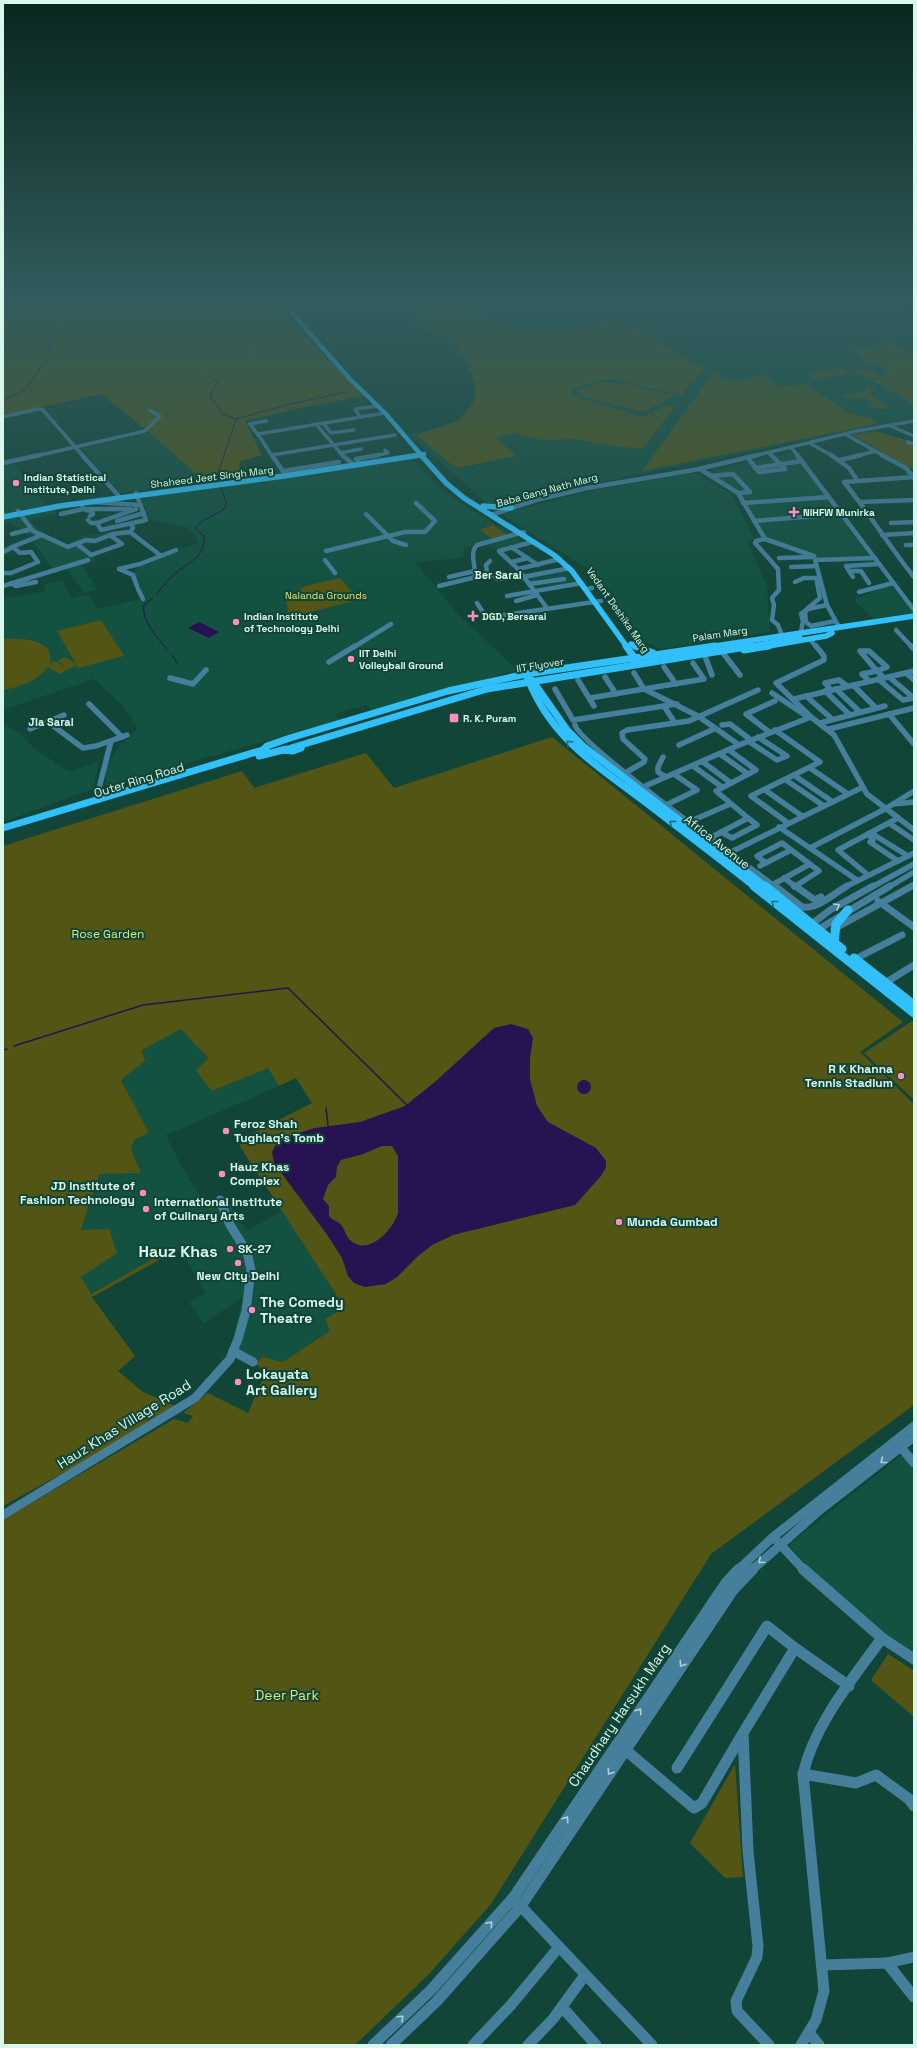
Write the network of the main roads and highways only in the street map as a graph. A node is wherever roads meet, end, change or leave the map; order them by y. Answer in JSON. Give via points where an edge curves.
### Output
{"nodes":[{"id":1,"x":370,"y":399,"type":"edge"},
{"id":2,"x":372,"y":399,"type":"edge"},
{"id":3,"x":403,"y":432,"type":"junction"},
{"id":4,"x":421,"y":453,"type":"junction"},
{"id":5,"x":408,"y":457,"type":"junction"},
{"id":6,"x":425,"y":461,"type":"junction"},
{"id":7,"x":284,"y":474,"type":"junction"},
{"id":8,"x":118,"y":497,"type":"junction"},
{"id":9,"x":482,"y":506,"type":"junction"},
{"id":10,"x":511,"y":508,"type":"road end"},
{"id":11,"x":19,"y":512,"type":"junction"},
{"id":12,"x":493,"y":514,"type":"junction"},
{"id":13,"x":3,"y":516,"type":"edge"},
{"id":14,"x":522,"y":533,"type":"junction"},
{"id":15,"x":587,"y":587,"type":"junction"},
{"id":16,"x":914,"y":616,"type":"edge"},
{"id":17,"x":914,"y":619,"type":"edge"},
{"id":18,"x":830,"y":631,"type":"junction"},
{"id":19,"x":799,"y":635,"type":"junction"},
{"id":20,"x":629,"y":646,"type":"junction"},
{"id":21,"x":680,"y":650,"type":"junction"},
{"id":22,"x":656,"y":654,"type":"junction"},
{"id":23,"x":637,"y":656,"type":"junction"},
{"id":24,"x":613,"y":660,"type":"junction"},
{"id":25,"x":690,"y":661,"type":"junction"},
{"id":26,"x":642,"y":666,"type":"junction"},
{"id":27,"x":528,"y":674,"type":"junction"},
{"id":28,"x":497,"y":680,"type":"junction"},
{"id":29,"x":548,"y":681,"type":"junction"},
{"id":30,"x":529,"y":684,"type":"junction"},
{"id":31,"x":502,"y":689,"type":"junction"},
{"id":32,"x":544,"y":698,"type":"junction"},
{"id":33,"x":290,"y":745,"type":"junction"},
{"id":34,"x":282,"y":750,"type":"junction"},
{"id":35,"x":262,"y":751,"type":"junction"},
{"id":36,"x":3,"y":828,"type":"edge"},
{"id":37,"x":3,"y":832,"type":"edge"},
{"id":38,"x":848,"y":910,"type":"road end"},
{"id":39,"x":812,"y":927,"type":"junction"},
{"id":40,"x":834,"y":943,"type":"junction"},
{"id":41,"x":914,"y":1005,"type":"edge"},
{"id":42,"x":914,"y":1013,"type":"edge"}],
"edges":[{"from":1,"to":3,"type":"main road"},
{"from":2,"to":3,"type":"main road"},
{"from":3,"to":4,"type":"main road"},
{"from":4,"to":5,"type":"main road","name":"Shaheed Jeet Singh Marg"},
{"from":4,"to":6,"type":"main road"},
{"from":4,"to":7,"type":"main road","name":"Shaheed Jeet Singh Marg"},
{"from":4,"to":9,"type":"main road","via":[[458,490]]},
{"from":5,"to":6,"type":"main road"},
{"from":5,"to":7,"type":"main road","name":"Shaheed Jeet Singh Marg"},
{"from":6,"to":12,"type":"main road","via":[[456,492]]},
{"from":7,"to":8,"type":"main road","name":"Shaheed Jeet Singh Marg"},
{"from":8,"to":11,"type":"main road","name":"Shaheed Jeet Singh Marg"},
{"from":8,"to":11,"type":"main road","name":"Shaheed Jeet Singh Marg"},
{"from":9,"to":10,"type":"main road"},
{"from":9,"to":12,"type":"main road"},
{"from":11,"to":13,"type":"main road","name":"Shaheed Jeet Singh Marg"},
{"from":12,"to":14,"type":"main road","name":"Vedant Deshika Marg"},
{"from":14,"to":15,"type":"main road","name":"Vedant Deshika Marg","via":[[570,568]]},
{"from":14,"to":15,"type":"main road","name":"Vedant Deshika Marg","via":[[572,564]]},
{"from":15,"to":20,"type":"main road","name":"Vedant Deshika Marg"},
{"from":16,"to":18,"type":"main road","name":"Palam Marg","via":[[839,627]]},
{"from":17,"to":18,"type":"main road","name":"Palam Marg"},
{"from":18,"to":19,"type":"main road","name":"Palam Marg"},
{"from":18,"to":25,"type":"main road","name":"Palam Marg","via":[[826,636],[705,656]]},
{"from":19,"to":21,"type":"main road","name":"Palam Marg","via":[[782,635]]},
{"from":19,"to":33,"type":"main road","name":"IIT Flyover","bridge":true,"via":[[487,689]]},
{"from":20,"to":22,"type":"main road"},
{"from":20,"to":23,"type":"main road","name":"Vedant Deshika Marg"},
{"from":20,"to":24,"type":"main road","via":[[623,654]]},
{"from":21,"to":22,"type":"main road","name":"Palam Marg"},
{"from":21,"to":25,"type":"main road","via":[[675,652],[675,656]]},
{"from":22,"to":23,"type":"main road","name":"Palam Marg"},
{"from":23,"to":24,"type":"main road","name":"Palam Marg"},
{"from":23,"to":26,"type":"main road","name":"Vedant Deshika Marg"},
{"from":24,"to":27,"type":"main road","name":"Palam Marg"},
{"from":25,"to":26,"type":"main road","name":"Palam Marg"},
{"from":26,"to":29,"type":"main road","name":"Palam Marg"},
{"from":27,"to":28,"type":"main road","name":"Palam Marg"},
{"from":27,"to":30,"type":"main road","name":"Africa Avenue"},
{"from":28,"to":31,"type":"main road","via":[[505,684]]},
{"from":28,"to":35,"type":"main road","name":"Palam Marg","via":[[448,691],[298,736],[268,746]]},
{"from":29,"to":30,"type":"main road","name":"Palam Marg"},
{"from":29,"to":32,"type":"main road","via":[[544,685]]},
{"from":30,"to":31,"type":"main road","name":"Palam Marg"},
{"from":30,"to":32,"type":"main road","name":"Africa Avenue"},
{"from":39,"to":30,"type":"main road","name":"Africa Avenue","one_way":true,"via":[[574,748],[554,728]]},
{"from":31,"to":34,"type":"main road","name":"Palam Marg","via":[[453,701],[293,750]]},
{"from":32,"to":39,"type":"main road","name":"Africa Avenue","via":[[566,730],[583,746],[724,853]]},
{"from":33,"to":34,"type":"main road","name":"IIT Flyover"},
{"from":33,"to":35,"type":"main road","name":"IIT Flyover"},
{"from":34,"to":37,"type":"main road","name":"Outer Ring Road"},
{"from":35,"to":36,"type":"main road","name":"Outer Ring Road"},
{"from":38,"to":40,"type":"main road","via":[[836,922]]},
{"from":39,"to":40,"type":"main road","name":"Africa Avenue"},
{"from":39,"to":42,"type":"main road","name":"Africa Avenue"},
{"from":40,"to":41,"type":"main road","name":"Africa Avenue"}]}
